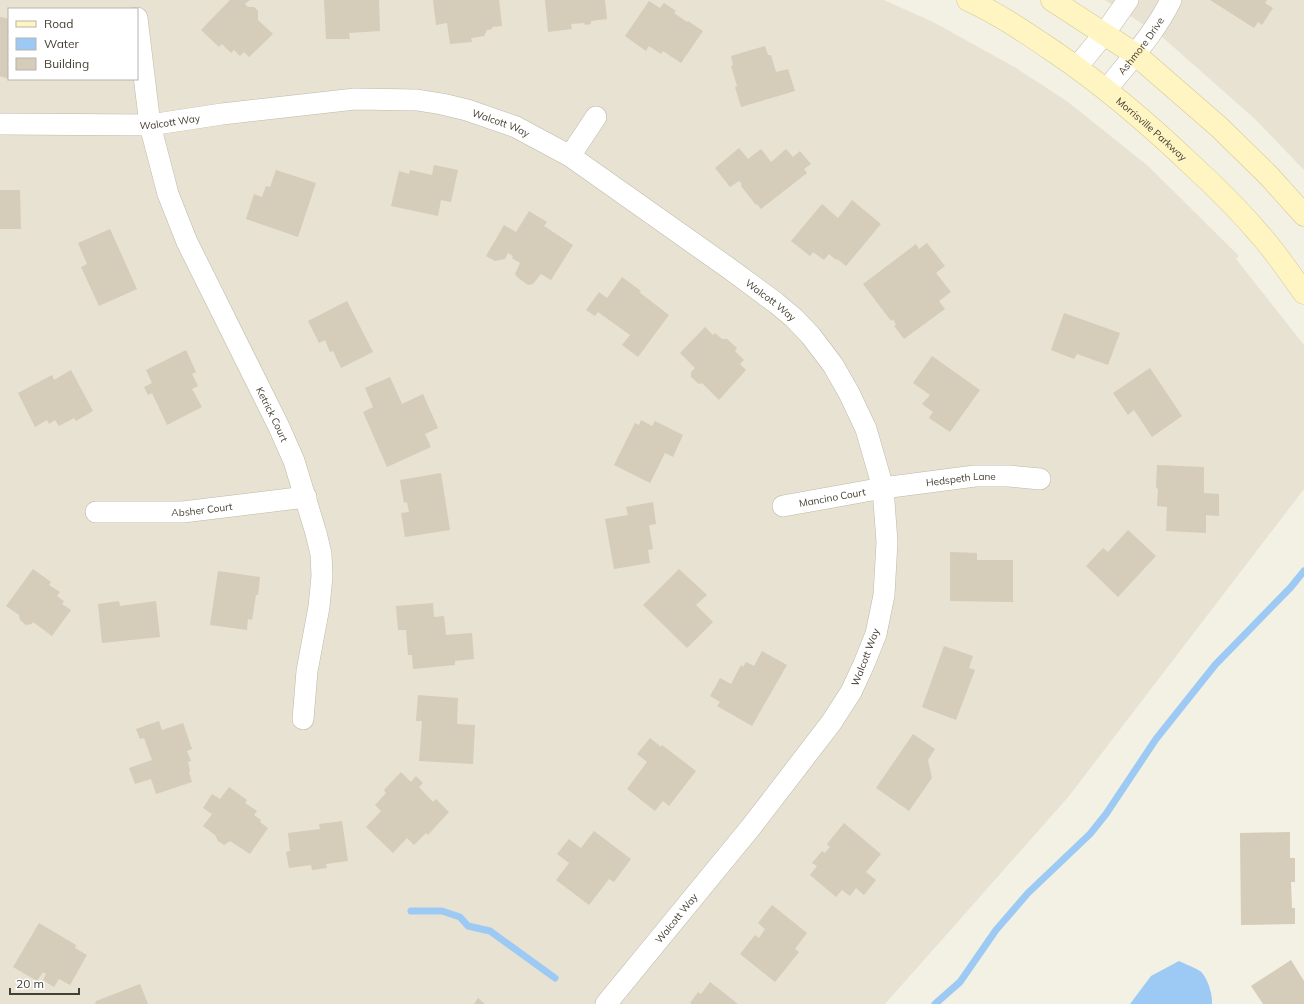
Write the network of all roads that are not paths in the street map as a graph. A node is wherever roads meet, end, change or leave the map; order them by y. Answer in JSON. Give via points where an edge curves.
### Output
{"nodes":[{"id":1,"x":968,"y":0,"type":"edge"},
{"id":2,"x":1052,"y":0,"type":"edge"},
{"id":3,"x":1128,"y":0,"type":"edge"},
{"id":4,"x":1171,"y":0,"type":"edge"},
{"id":5,"x":138,"y":26,"type":"edge"},
{"id":6,"x":1104,"y":34,"type":"junction"},
{"id":7,"x":1135,"y":54,"type":"junction"},
{"id":8,"x":1077,"y":67,"type":"junction"},
{"id":9,"x":1107,"y":90,"type":"junction"},
{"id":10,"x":596,"y":117,"type":"dead end"},
{"id":11,"x":0,"y":124,"type":"edge"},
{"id":12,"x":150,"y":125,"type":"junction"},
{"id":13,"x":570,"y":156,"type":"junction"},
{"id":14,"x":1304,"y":215,"type":"edge"},
{"id":15,"x":1304,"y":293,"type":"edge"},
{"id":16,"x":1040,"y":479,"type":"dead end"},
{"id":17,"x":882,"y":488,"type":"junction"},
{"id":18,"x":306,"y":497,"type":"junction"},
{"id":19,"x":783,"y":506,"type":"dead end"},
{"id":20,"x":96,"y":512,"type":"dead end"},
{"id":21,"x":303,"y":719,"type":"dead end"},
{"id":22,"x":606,"y":1004,"type":"edge"}],
"edges":[{"from":1,"to":8,"type":"main road","name":"Morrisville Parkway"},
{"from":2,"to":6,"type":"main road"},
{"from":3,"to":6,"type":"street"},
{"from":4,"to":7,"type":"street","name":"Ashmore Drive"},
{"from":5,"to":12,"type":"street","name":"Ketrick Court"},
{"from":6,"to":7,"type":"main road"},
{"from":6,"to":8,"type":"street"},
{"from":7,"to":9,"type":"street","name":"Ashmore Drive"},
{"from":7,"to":14,"type":"main road","via":[[1219,128],[1269,176]]},
{"from":8,"to":9,"type":"main road","name":"Morrisville Parkway"},
{"from":9,"to":15,"type":"main road","name":"Morrisville Parkway","via":[[1169,143],[1220,192],[1262,237]]},
{"from":10,"to":13,"type":"street"},
{"from":11,"to":12,"type":"street","name":"Walcott Way"},
{"from":12,"to":13,"type":"street","name":"Walcott Way","via":[[355,99],[417,100],[492,117],[516,126]]},
{"from":12,"to":18,"type":"street","name":"Ketrick Court","via":[[168,194],[187,242],[279,427]]},
{"from":13,"to":17,"type":"street","name":"Walcott Way","via":[[730,268],[794,318],[811,336],[833,365],[866,429]]},
{"from":16,"to":17,"type":"street","name":"Hedspeth Lane","via":[[975,476]]},
{"from":17,"to":19,"type":"street","name":"Mancino Court"},
{"from":17,"to":22,"type":"street","name":"Walcott Way","via":[[887,542],[884,595],[876,634],[851,692],[831,723],[751,827]]},
{"from":18,"to":20,"type":"street","name":"Absher Court","via":[[183,512]]},
{"from":18,"to":21,"type":"street","name":"Ketrick Court","via":[[321,554],[322,576],[307,671]]}]}
